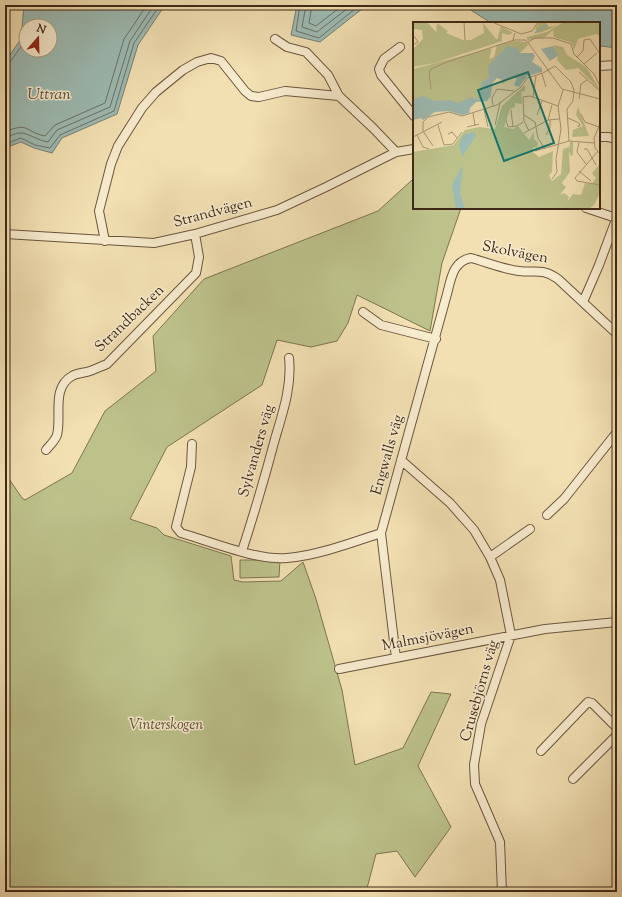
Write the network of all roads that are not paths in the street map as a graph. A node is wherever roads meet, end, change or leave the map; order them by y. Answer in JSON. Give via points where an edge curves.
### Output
{"nodes":[{"id":1,"x":275,"y":39,"type":"dead end"},
{"id":2,"x":400,"y":47,"type":"dead end"},
{"id":3,"x":617,"y":65,"type":"edge"},
{"id":4,"x":600,"y":66,"type":"edge"},
{"id":5,"x":339,"y":96,"type":"junction"},
{"id":6,"x":413,"y":115,"type":"edge"},
{"id":7,"x":600,"y":137,"type":"edge"},
{"id":8,"x":617,"y":139,"type":"edge"},
{"id":9,"x":413,"y":149,"type":"edge"},
{"id":10,"x":396,"y":152,"type":"junction"},
{"id":11,"x":589,"y":209,"type":"edge"},
{"id":12,"x":617,"y":218,"type":"edge"},
{"id":13,"x":5,"y":234,"type":"edge"},
{"id":14,"x":195,"y":234,"type":"junction"},
{"id":15,"x":105,"y":241,"type":"junction"},
{"id":16,"x":458,"y":264,"type":"joint"},
{"id":17,"x":583,"y":302,"type":"junction"},
{"id":18,"x":363,"y":312,"type":"dead end"},
{"id":19,"x":617,"y":334,"type":"edge"},
{"id":20,"x":436,"y":339,"type":"junction"},
{"id":21,"x":289,"y":358,"type":"dead end"},
{"id":22,"x":617,"y":432,"type":"edge"},
{"id":23,"x":192,"y":444,"type":"dead end"},
{"id":24,"x":46,"y":450,"type":"dead end"},
{"id":25,"x":401,"y":460,"type":"junction"},
{"id":26,"x":547,"y":515,"type":"dead end"},
{"id":27,"x":530,"y":529,"type":"dead end"},
{"id":28,"x":381,"y":533,"type":"junction"},
{"id":29,"x":242,"y":551,"type":"junction"},
{"id":30,"x":490,"y":557,"type":"junction"},
{"id":31,"x":617,"y":622,"type":"edge"},
{"id":32,"x":511,"y":635,"type":"junction"},
{"id":33,"x":396,"y":658,"type":"junction"},
{"id":34,"x":339,"y":669,"type":"dead end"},
{"id":35,"x":617,"y":728,"type":"edge"},
{"id":36,"x":617,"y":735,"type":"edge"},
{"id":37,"x":541,"y":751,"type":"dead end"},
{"id":38,"x":573,"y":779,"type":"dead end"},
{"id":39,"x":502,"y":892,"type":"edge"}],
"edges":[{"from":1,"to":5,"type":"street","via":[[287,47],[306,52],[328,75]]},
{"from":2,"to":6,"type":"street","via":[[384,59],[379,69]]},
{"from":3,"to":4,"type":"street"},
{"from":5,"to":10,"type":"street"},
{"from":5,"to":15,"type":"street","via":[[285,91],[251,96],[244,91],[221,61],[211,58],[183,70],[156,92],[118,146],[99,211]]},
{"from":7,"to":8,"type":"street"},
{"from":9,"to":10,"type":"street","name":"Strandvägen"},
{"from":10,"to":14,"type":"street","name":"Strandvägen","via":[[277,210]]},
{"from":11,"to":12,"type":"street"},
{"from":12,"to":17,"type":"street"},
{"from":13,"to":15,"type":"street","name":"Strandvägen"},
{"from":14,"to":15,"type":"street","name":"Strandvägen","via":[[154,243]]},
{"from":14,"to":24,"type":"street","name":"Strandbacken","via":[[199,258],[196,273],[107,364],[72,376],[65,381],[58,402],[57,434],[54,442]]},
{"from":16,"to":17,"type":"street","name":"Skolvägen","via":[[471,258],[519,271],[547,272]]},
{"from":16,"to":20,"type":"street","name":"Engwalls väg","via":[[447,294]]},
{"from":17,"to":19,"type":"street","name":"Skolvägen"},
{"from":18,"to":20,"type":"street","via":[[381,325]]},
{"from":20,"to":25,"type":"street","name":"Engwalls väg"},
{"from":21,"to":29,"type":"street","name":"Sylvanders väg","via":[[289,389]]},
{"from":22,"to":26,"type":"street","via":[[564,499]]},
{"from":23,"to":29,"type":"street","via":[[191,467],[176,527],[181,533]]},
{"from":25,"to":28,"type":"street","name":"Engwalls väg"},
{"from":25,"to":30,"type":"street","name":"Crusebjörns väg","via":[[466,520]]},
{"from":27,"to":30,"type":"street"},
{"from":28,"to":29,"type":"street","via":[[309,555],[287,559]]},
{"from":28,"to":33,"type":"street","name":"Engwalls väg"},
{"from":30,"to":32,"type":"street","name":"Crusebjörns väg","via":[[500,580]]},
{"from":31,"to":32,"type":"street","name":"Malmsjövägen"},
{"from":32,"to":33,"type":"street","name":"Malmsjövägen"},
{"from":32,"to":39,"type":"street","name":"Crusebjörns väg","via":[[481,724],[474,765],[475,784],[500,842]]},
{"from":33,"to":34,"type":"street","name":"Malmsjövägen"},
{"from":35,"to":37,"type":"street","via":[[588,702]]},
{"from":36,"to":38,"type":"street"}]}
